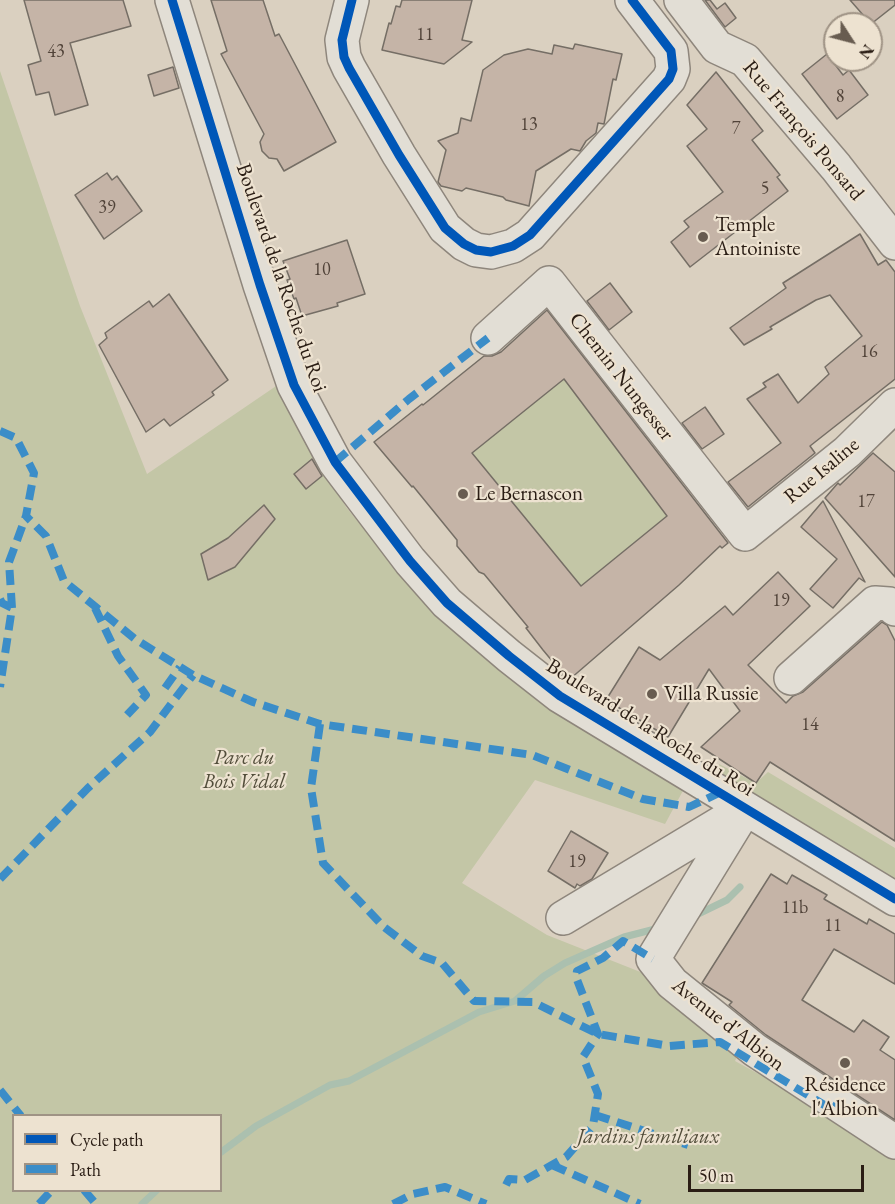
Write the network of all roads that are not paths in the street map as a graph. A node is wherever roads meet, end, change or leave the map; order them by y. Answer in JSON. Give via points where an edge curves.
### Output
{"nodes":[{"id":1,"x":172,"y":0,"type":"edge"},
{"id":2,"x":352,"y":0,"type":"edge"},
{"id":3,"x":632,"y":0,"type":"edge"},
{"id":4,"x":681,"y":0,"type":"edge"},
{"id":5,"x":895,"y":243,"type":"edge"},
{"id":6,"x":488,"y":338,"type":"dead end"},
{"id":7,"x":895,"y":405,"type":"edge"},
{"id":8,"x":745,"y":534,"type":"joint"},
{"id":9,"x":895,"y":609,"type":"edge"},
{"id":10,"x":791,"y":678,"type":"dead end"},
{"id":11,"x":745,"y":809,"type":"junction"},
{"id":12,"x":895,"y":899,"type":"edge"},
{"id":13,"x":563,"y":918,"type":"dead end"},
{"id":14,"x":895,"y":1142,"type":"edge"}],
"edges":[{"from":1,"to":11,"type":"street","name":"Boulevard de la Roche du Roi","via":[[294,385],[334,462],[447,603],[508,656],[560,696]]},
{"from":2,"to":3,"type":"street","via":[[342,40],[349,68],[445,228],[464,244],[491,252],[513,246],[530,235],[669,79],[673,69],[671,51]]},
{"from":4,"to":5,"type":"street","name":"Rue François Ponsard","via":[[717,47],[745,60]]},
{"from":6,"to":8,"type":"street","name":"Chemin Nungesser","via":[[549,283]]},
{"from":7,"to":8,"type":"street","name":"Rue Isaline","via":[[847,452]]},
{"from":9,"to":10,"type":"street","via":[[889,604],[875,603]]},
{"from":11,"to":12,"type":"street","name":"Boulevard de la Roche du Roi"},
{"from":11,"to":13,"type":"street"},
{"from":11,"to":14,"type":"street","name":"Avenue d'Albion","via":[[653,959],[672,983],[755,1050]]}]}
